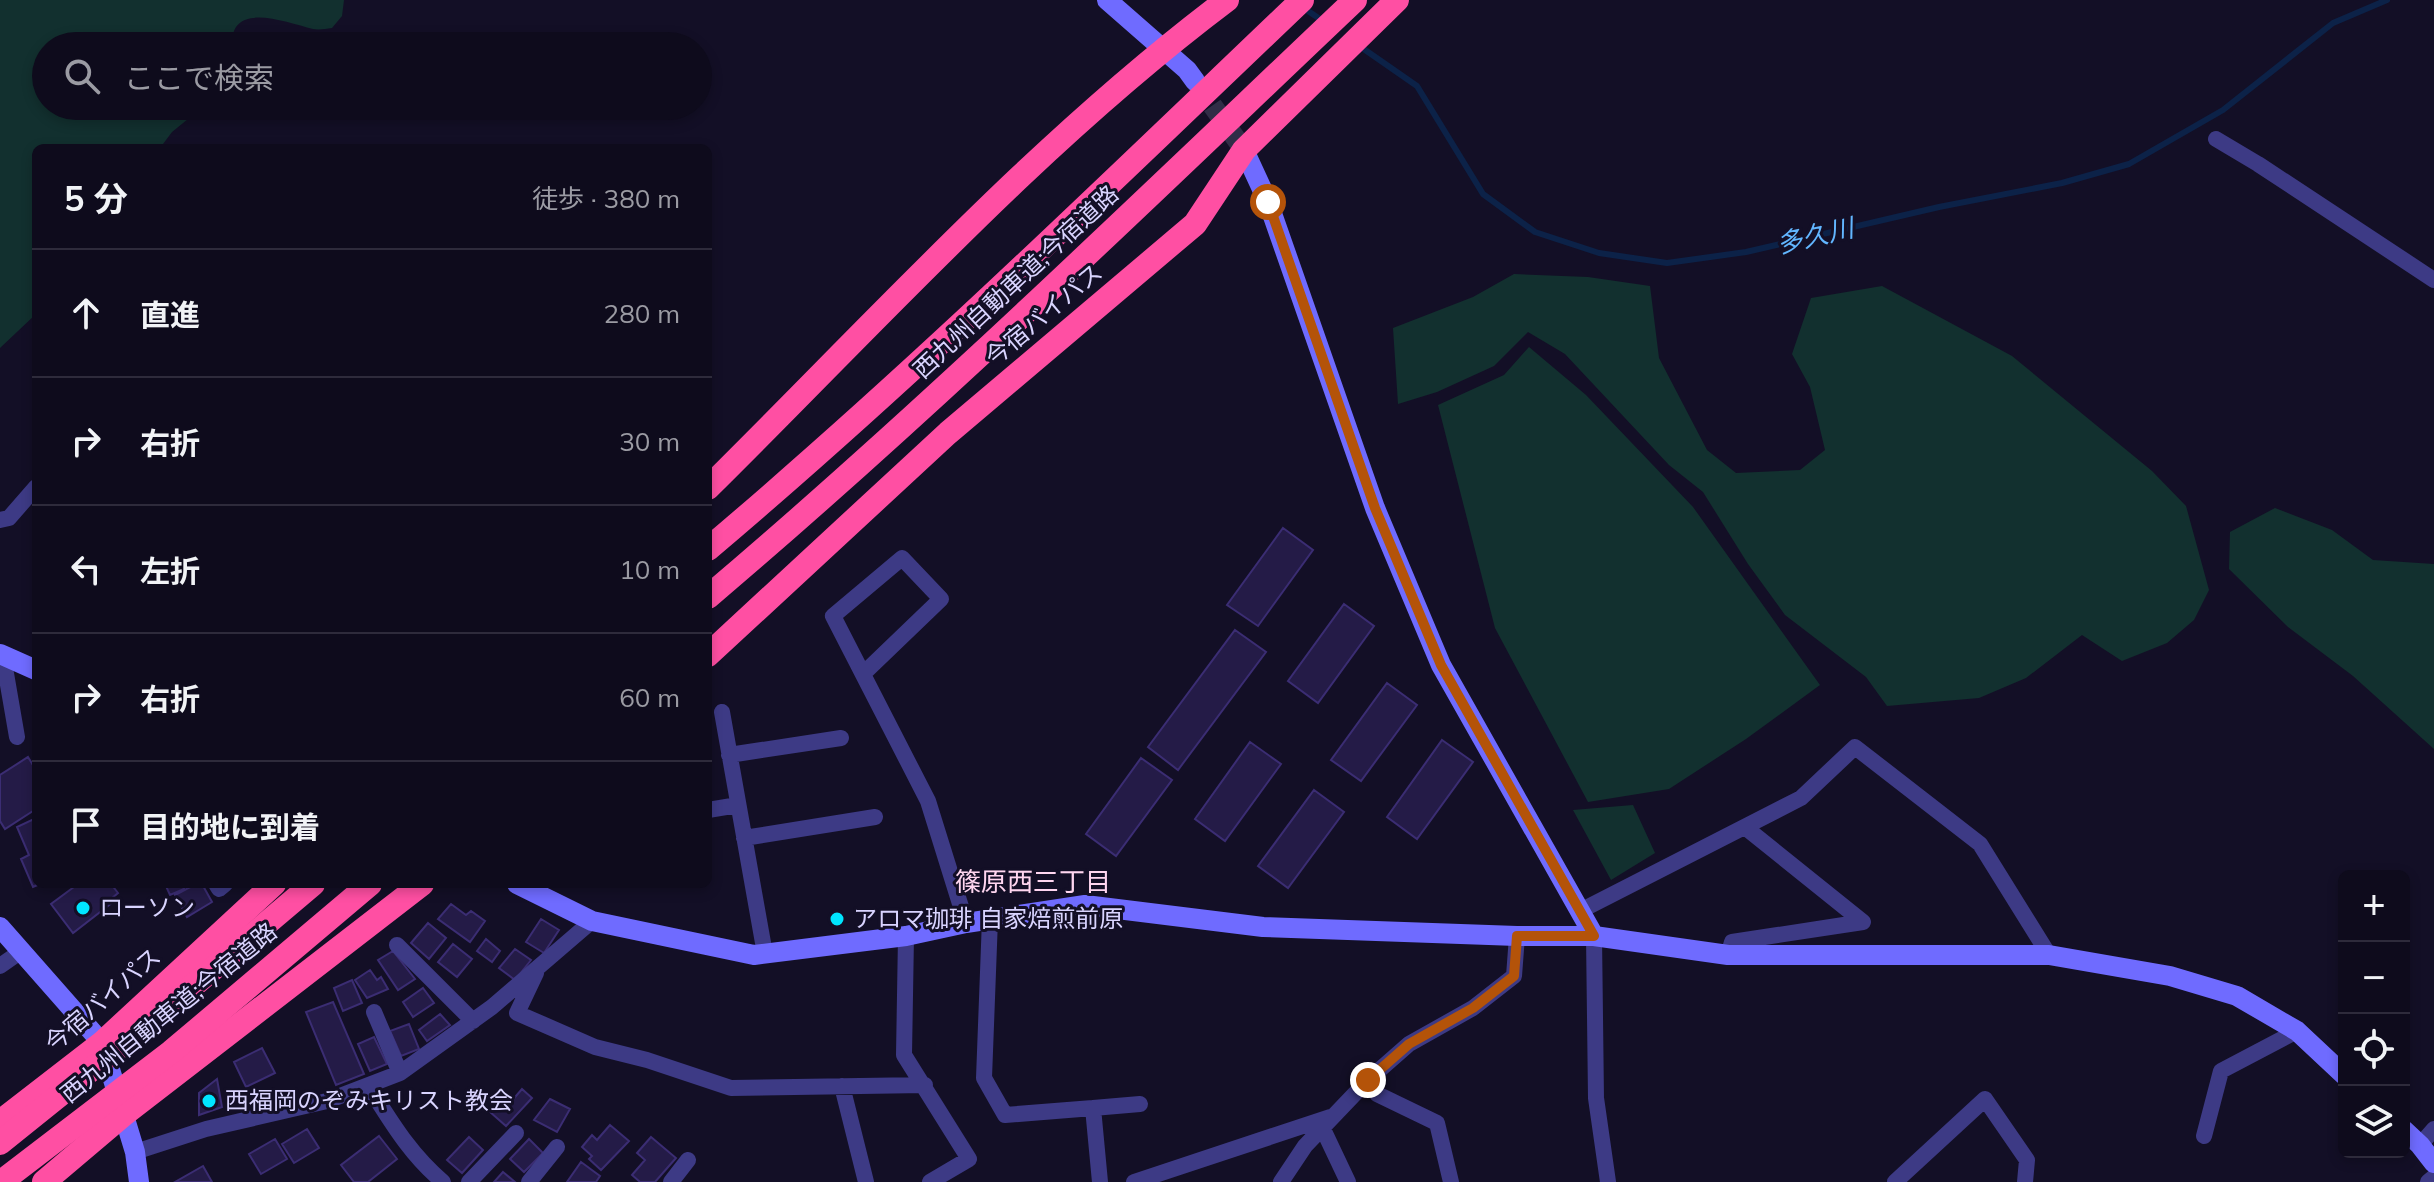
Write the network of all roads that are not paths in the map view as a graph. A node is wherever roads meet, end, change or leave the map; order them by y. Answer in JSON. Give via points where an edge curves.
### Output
{"nodes":[{"id":1,"x":1107,"y":0,"type":"edge"},
{"id":2,"x":1227,"y":0,"type":"edge"},
{"id":3,"x":1302,"y":0,"type":"edge"},
{"id":4,"x":1355,"y":0,"type":"edge"},
{"id":5,"x":1393,"y":4,"type":"edge"},
{"id":6,"x":1161,"y":50,"type":"junction"},
{"id":7,"x":1195,"y":81,"type":"tunnel mouth"},
{"id":8,"x":2216,"y":139,"type":"dead end"},
{"id":9,"x":1244,"y":150,"type":"junction"},
{"id":10,"x":2434,"y":280,"type":"edge"},
{"id":11,"x":712,"y":484,"type":"edge"},
{"id":12,"x":32,"y":492,"type":"edge"},
{"id":13,"x":0,"y":520,"type":"edge"},
{"id":14,"x":712,"y":546,"type":"edge"},
{"id":15,"x":712,"y":594,"type":"edge"},
{"id":16,"x":712,"y":651,"type":"edge"},
{"id":17,"x":1,"y":655,"type":"edge"},
{"id":18,"x":32,"y":668,"type":"edge"},
{"id":19,"x":863,"y":674,"type":"junction"},
{"id":20,"x":722,"y":712,"type":"dead end"},
{"id":21,"x":17,"y":737,"type":"dead end"},
{"id":22,"x":841,"y":738,"type":"dead end"},
{"id":23,"x":729,"y":755,"type":"junction"},
{"id":24,"x":738,"y":805,"type":"junction"},
{"id":25,"x":712,"y":809,"type":"edge"},
{"id":26,"x":875,"y":817,"type":"dead end"},
{"id":27,"x":1746,"y":828,"type":"junction"},
{"id":28,"x":744,"y":838,"type":"junction"},
{"id":29,"x":270,"y":888,"type":"edge"},
{"id":30,"x":308,"y":888,"type":"edge"},
{"id":31,"x":365,"y":888,"type":"edge"},
{"id":32,"x":417,"y":888,"type":"edge"},
{"id":33,"x":525,"y":888,"type":"edge"},
{"id":34,"x":1580,"y":911,"type":"junction"},
{"id":35,"x":990,"y":919,"type":"junction"},
{"id":36,"x":592,"y":921,"type":"junction"},
{"id":37,"x":966,"y":923,"type":"junction"},
{"id":38,"x":0,"y":927,"type":"edge"},
{"id":39,"x":906,"y":936,"type":"junction"},
{"id":40,"x":1517,"y":936,"type":"junction"},
{"id":41,"x":1594,"y":936,"type":"junction"},
{"id":42,"x":397,"y":945,"type":"dead end"},
{"id":43,"x":20,"y":952,"type":"junction"},
{"id":44,"x":765,"y":954,"type":"junction"},
{"id":45,"x":1728,"y":955,"type":"junction"},
{"id":46,"x":2049,"y":955,"type":"junction"},
{"id":47,"x":541,"y":965,"type":"junction"},
{"id":48,"x":0,"y":966,"type":"edge"},
{"id":49,"x":374,"y":1012,"type":"dead end"},
{"id":50,"x":473,"y":1021,"type":"junction"},
{"id":51,"x":2297,"y":1031,"type":"junction"},
{"id":52,"x":102,"y":1043,"type":"junction"},
{"id":53,"x":2338,"y":1069,"type":"edge"},
{"id":54,"x":400,"y":1073,"type":"junction"},
{"id":55,"x":1368,"y":1080,"type":"junction"},
{"id":56,"x":925,"y":1085,"type":"junction"},
{"id":57,"x":842,"y":1086,"type":"junction"},
{"id":58,"x":369,"y":1087,"type":"junction"},
{"id":59,"x":1140,"y":1104,"type":"dead end"},
{"id":60,"x":1093,"y":1108,"type":"junction"},
{"id":61,"x":123,"y":1115,"type":"junction"},
{"id":62,"x":0,"y":1122,"type":"edge"},
{"id":63,"x":1327,"y":1122,"type":"junction"},
{"id":64,"x":516,"y":1133,"type":"dead end"},
{"id":65,"x":2204,"y":1136,"type":"dead end"},
{"id":66,"x":2427,"y":1137,"type":"edge"},
{"id":67,"x":0,"y":1143,"type":"edge"},
{"id":68,"x":557,"y":1147,"type":"dead end"},
{"id":69,"x":135,"y":1152,"type":"junction"},
{"id":70,"x":688,"y":1160,"type":"dead end"},
{"id":71,"x":2434,"y":1163,"type":"edge"},
{"id":72,"x":2434,"y":1177,"type":"edge"},
{"id":73,"x":1,"y":1182,"type":"edge"},
{"id":74,"x":44,"y":1182,"type":"edge"},
{"id":75,"x":139,"y":1182,"type":"edge"},
{"id":76,"x":443,"y":1182,"type":"edge"},
{"id":77,"x":469,"y":1182,"type":"edge"},
{"id":78,"x":529,"y":1182,"type":"edge"},
{"id":79,"x":671,"y":1182,"type":"edge"},
{"id":80,"x":866,"y":1182,"type":"edge"},
{"id":81,"x":930,"y":1182,"type":"edge"},
{"id":82,"x":1100,"y":1182,"type":"edge"},
{"id":83,"x":1134,"y":1182,"type":"edge"},
{"id":84,"x":1281,"y":1182,"type":"edge"},
{"id":85,"x":1348,"y":1182,"type":"edge"},
{"id":86,"x":1451,"y":1182,"type":"edge"},
{"id":87,"x":1608,"y":1182,"type":"edge"},
{"id":88,"x":1895,"y":1182,"type":"edge"},
{"id":89,"x":2025,"y":1182,"type":"edge"},
{"id":90,"x":2428,"y":1182,"type":"edge"}],
"edges":[{"from":1,"to":6,"type":"street"},
{"from":2,"to":6,"type":"highway"},
{"from":3,"to":14,"type":"highway","name":"西九州自動車道;今宿道路","bridge":true,"via":[[999,288]]},
{"from":4,"to":15,"type":"highway","name":"西九州自動車道;今宿道路","bridge":true,"via":[[1024,315]]},
{"from":5,"to":9,"type":"highway","name":"今宿バイパス"},
{"from":6,"to":7,"type":"street"},
{"from":6,"to":11,"type":"highway","via":[[1001,194]]},
{"from":8,"to":10,"type":"street"},
{"from":9,"to":16,"type":"highway","name":"今宿バイパス","via":[[1195,224],[948,433]]},
{"from":9,"to":34,"type":"street","via":[[1268,202],[1375,508],[1441,665]]},
{"from":12,"to":13,"type":"street","via":[[9,518]]},
{"from":17,"to":18,"type":"street"},
{"from":17,"to":21,"type":"street"},
{"from":19,"to":19,"type":"street","via":[[833,616],[902,558],[941,599]]},
{"from":19,"to":37,"type":"street","via":[[928,801]]},
{"from":20,"to":23,"type":"street"},
{"from":22,"to":23,"type":"street"},
{"from":23,"to":24,"type":"street"},
{"from":24,"to":25,"type":"street"},
{"from":24,"to":28,"type":"street"},
{"from":26,"to":28,"type":"street"},
{"from":27,"to":34,"type":"street"},
{"from":27,"to":45,"type":"street","via":[[1863,922],[1732,942]]},
{"from":27,"to":46,"type":"street","via":[[1801,798],[1855,747],[1980,844]]},
{"from":28,"to":44,"type":"street"},
{"from":29,"to":52,"type":"highway","name":"今宿バイパス"},
{"from":30,"to":67,"type":"highway","name":"西九州自動車道;今宿道路","bridge":true},
{"from":31,"to":73,"type":"highway","name":"西九州自動車道;今宿道路","bridge":true,"via":[[171,1052]]},
{"from":32,"to":61,"type":"highway"},
{"from":33,"to":36,"type":"street"},
{"from":34,"to":41,"type":"street"},
{"from":35,"to":37,"type":"street"},
{"from":35,"to":40,"type":"street","via":[[1085,905],[1263,927]]},
{"from":35,"to":60,"type":"street","via":[[984,1078],[1005,1115]]},
{"from":36,"to":44,"type":"street"},
{"from":36,"to":47,"type":"street"},
{"from":37,"to":39,"type":"street"},
{"from":38,"to":43,"type":"street"},
{"from":39,"to":44,"type":"street"},
{"from":39,"to":56,"type":"street","via":[[904,1055]]},
{"from":40,"to":41,"type":"street"},
{"from":40,"to":55,"type":"street","via":[[1514,976],[1473,1008],[1409,1044]]},
{"from":41,"to":45,"type":"street"},
{"from":41,"to":87,"type":"street","via":[[1596,1098]]},
{"from":42,"to":50,"type":"street"},
{"from":43,"to":48,"type":"street"},
{"from":43,"to":52,"type":"street"},
{"from":45,"to":46,"type":"street"},
{"from":46,"to":51,"type":"street","via":[[2184,980],[2237,996]]},
{"from":47,"to":50,"type":"street"},
{"from":47,"to":57,"type":"street","via":[[517,1013],[595,1047],[731,1088]]},
{"from":49,"to":54,"type":"street"},
{"from":50,"to":54,"type":"street"},
{"from":51,"to":53,"type":"street"},
{"from":51,"to":65,"type":"street","via":[[2221,1071]]},
{"from":52,"to":61,"type":"street"},
{"from":52,"to":62,"type":"highway","name":"今宿バイパス"},
{"from":54,"to":58,"type":"street"},
{"from":55,"to":63,"type":"street"},
{"from":55,"to":86,"type":"street","via":[[1377,1094],[1437,1123]]},
{"from":56,"to":57,"type":"street"},
{"from":56,"to":81,"type":"street","via":[[969,1159]]},
{"from":57,"to":80,"type":"street"},
{"from":58,"to":69,"type":"street"},
{"from":58,"to":76,"type":"street","via":[[407,1146]]},
{"from":59,"to":60,"type":"street"},
{"from":60,"to":82,"type":"street"},
{"from":61,"to":69,"type":"street"},
{"from":61,"to":74,"type":"highway"},
{"from":63,"to":83,"type":"street"},
{"from":63,"to":84,"type":"street"},
{"from":63,"to":85,"type":"street"},
{"from":64,"to":77,"type":"street"},
{"from":66,"to":71,"type":"street"},
{"from":68,"to":78,"type":"street"},
{"from":69,"to":75,"type":"street"},
{"from":70,"to":79,"type":"street"},
{"from":72,"to":90,"type":"street"},
{"from":88,"to":89,"type":"street","via":[[1985,1099],[2027,1160]]}]}
